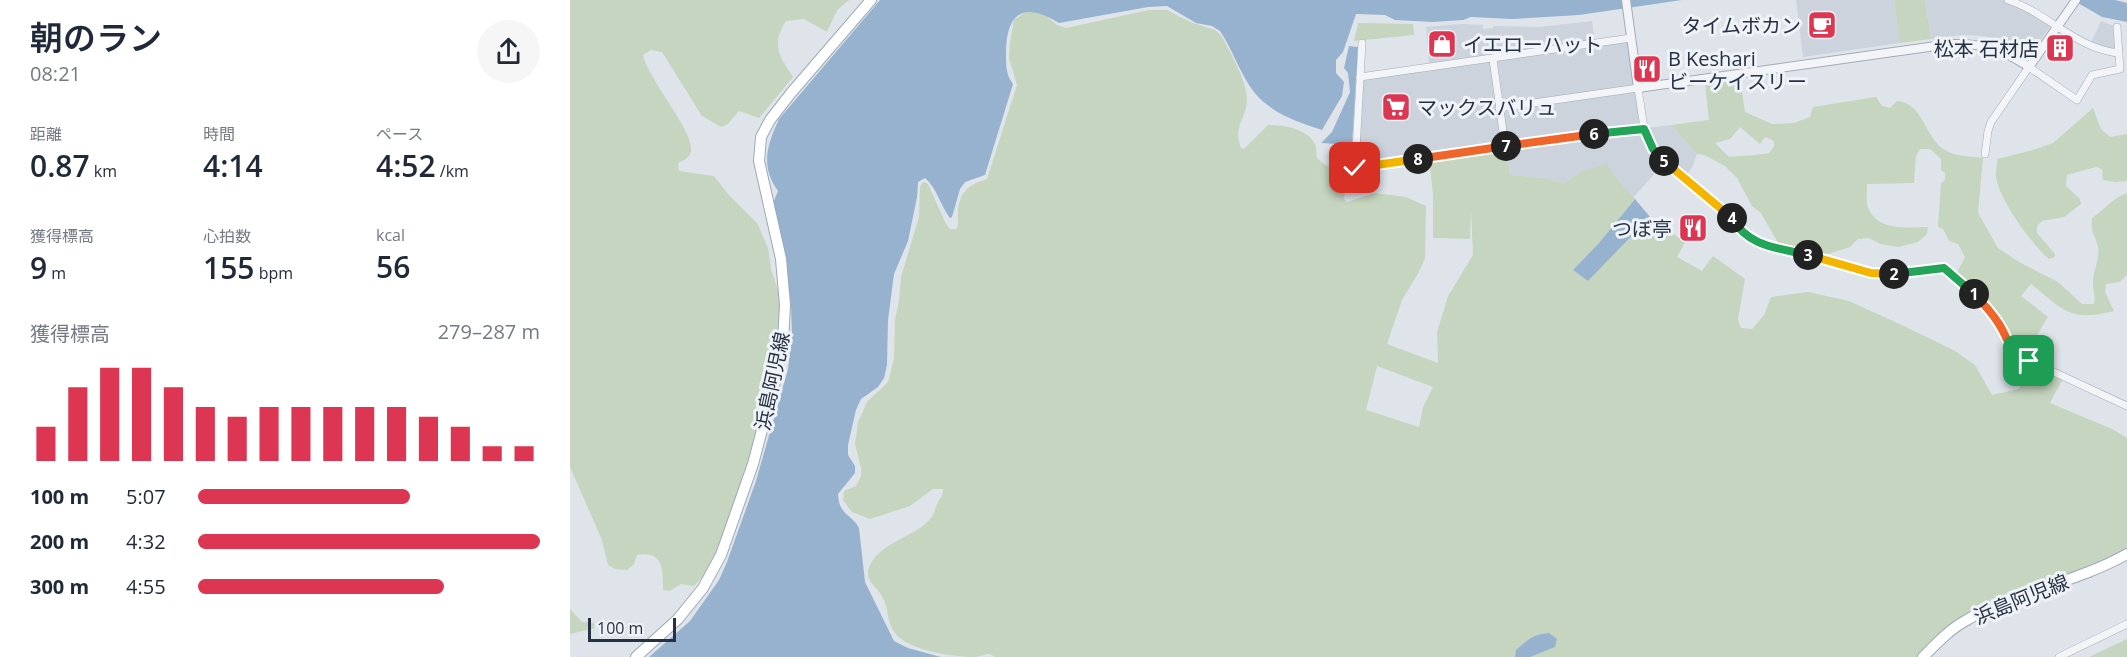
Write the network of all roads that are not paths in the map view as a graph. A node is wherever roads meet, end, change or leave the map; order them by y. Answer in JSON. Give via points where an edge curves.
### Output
{"nodes":[{"id":1,"x":871,"y":0,"type":"edge"},
{"id":2,"x":1626,"y":0,"type":"edge"},
{"id":3,"x":2008,"y":0,"type":"edge"},
{"id":4,"x":2076,"y":0,"type":"edge"},
{"id":5,"x":2057,"y":27,"type":"junction"},
{"id":6,"x":2117,"y":27,"type":"dead end"},
{"id":7,"x":1631,"y":39,"type":"junction"},
{"id":8,"x":1362,"y":43,"type":"dead end"},
{"id":9,"x":2118,"y":53,"type":"junction"},
{"id":10,"x":1493,"y":59,"type":"junction"},
{"id":11,"x":2029,"y":67,"type":"junction"},
{"id":12,"x":1360,"y":77,"type":"junction"},
{"id":13,"x":1638,"y":88,"type":"junction"},
{"id":14,"x":1499,"y":108,"type":"junction"},
{"id":15,"x":1644,"y":129,"type":"junction"},
{"id":16,"x":1505,"y":146,"type":"junction"},
{"id":17,"x":1985,"y":154,"type":"dead end"},
{"id":18,"x":2127,"y":406,"type":"edge"},
{"id":19,"x":2127,"y":555,"type":"edge"},
{"id":20,"x":2127,"y":624,"type":"edge"},
{"id":21,"x":636,"y":657,"type":"edge"},
{"id":22,"x":1923,"y":657,"type":"edge"},
{"id":23,"x":2059,"y":657,"type":"edge"}],
"edges":[{"from":1,"to":21,"type":"main road","name":"浜島阿児線","via":[[791,93],[761,137],[759,160],[781,259],[785,305],[778,370],[753,464],[721,555],[703,588],[678,619]]},
{"from":2,"to":7,"type":"street"},
{"from":3,"to":5,"type":"street"},
{"from":4,"to":5,"type":"street"},
{"from":5,"to":9,"type":"street","via":[[2085,44]]},
{"from":5,"to":11,"type":"street"},
{"from":6,"to":9,"type":"street"},
{"from":7,"to":10,"type":"street"},
{"from":7,"to":13,"type":"street"},
{"from":8,"to":12,"type":"street"},
{"from":9,"to":11,"type":"street","via":[[2120,69],[2092,75],[2077,100]]},
{"from":10,"to":12,"type":"street"},
{"from":10,"to":14,"type":"street"},
{"from":11,"to":13,"type":"street","via":[[1997,48],[1959,44]]},
{"from":11,"to":17,"type":"street","via":[[1991,122]]},
{"from":12,"to":16,"type":"street","via":[[1355,168]]},
{"from":13,"to":14,"type":"street"},
{"from":13,"to":15,"type":"street"},
{"from":14,"to":16,"type":"street"},
{"from":15,"to":16,"type":"street"},
{"from":15,"to":18,"type":"street","via":[[1658,155],[1730,216],[1749,238],[1871,273],[1888,275],[1944,268],[1988,308],[2015,354]]},
{"from":19,"to":22,"type":"main road","name":"浜島阿児線","via":[[1980,613],[1956,627]]},
{"from":20,"to":23,"type":"street"}]}
